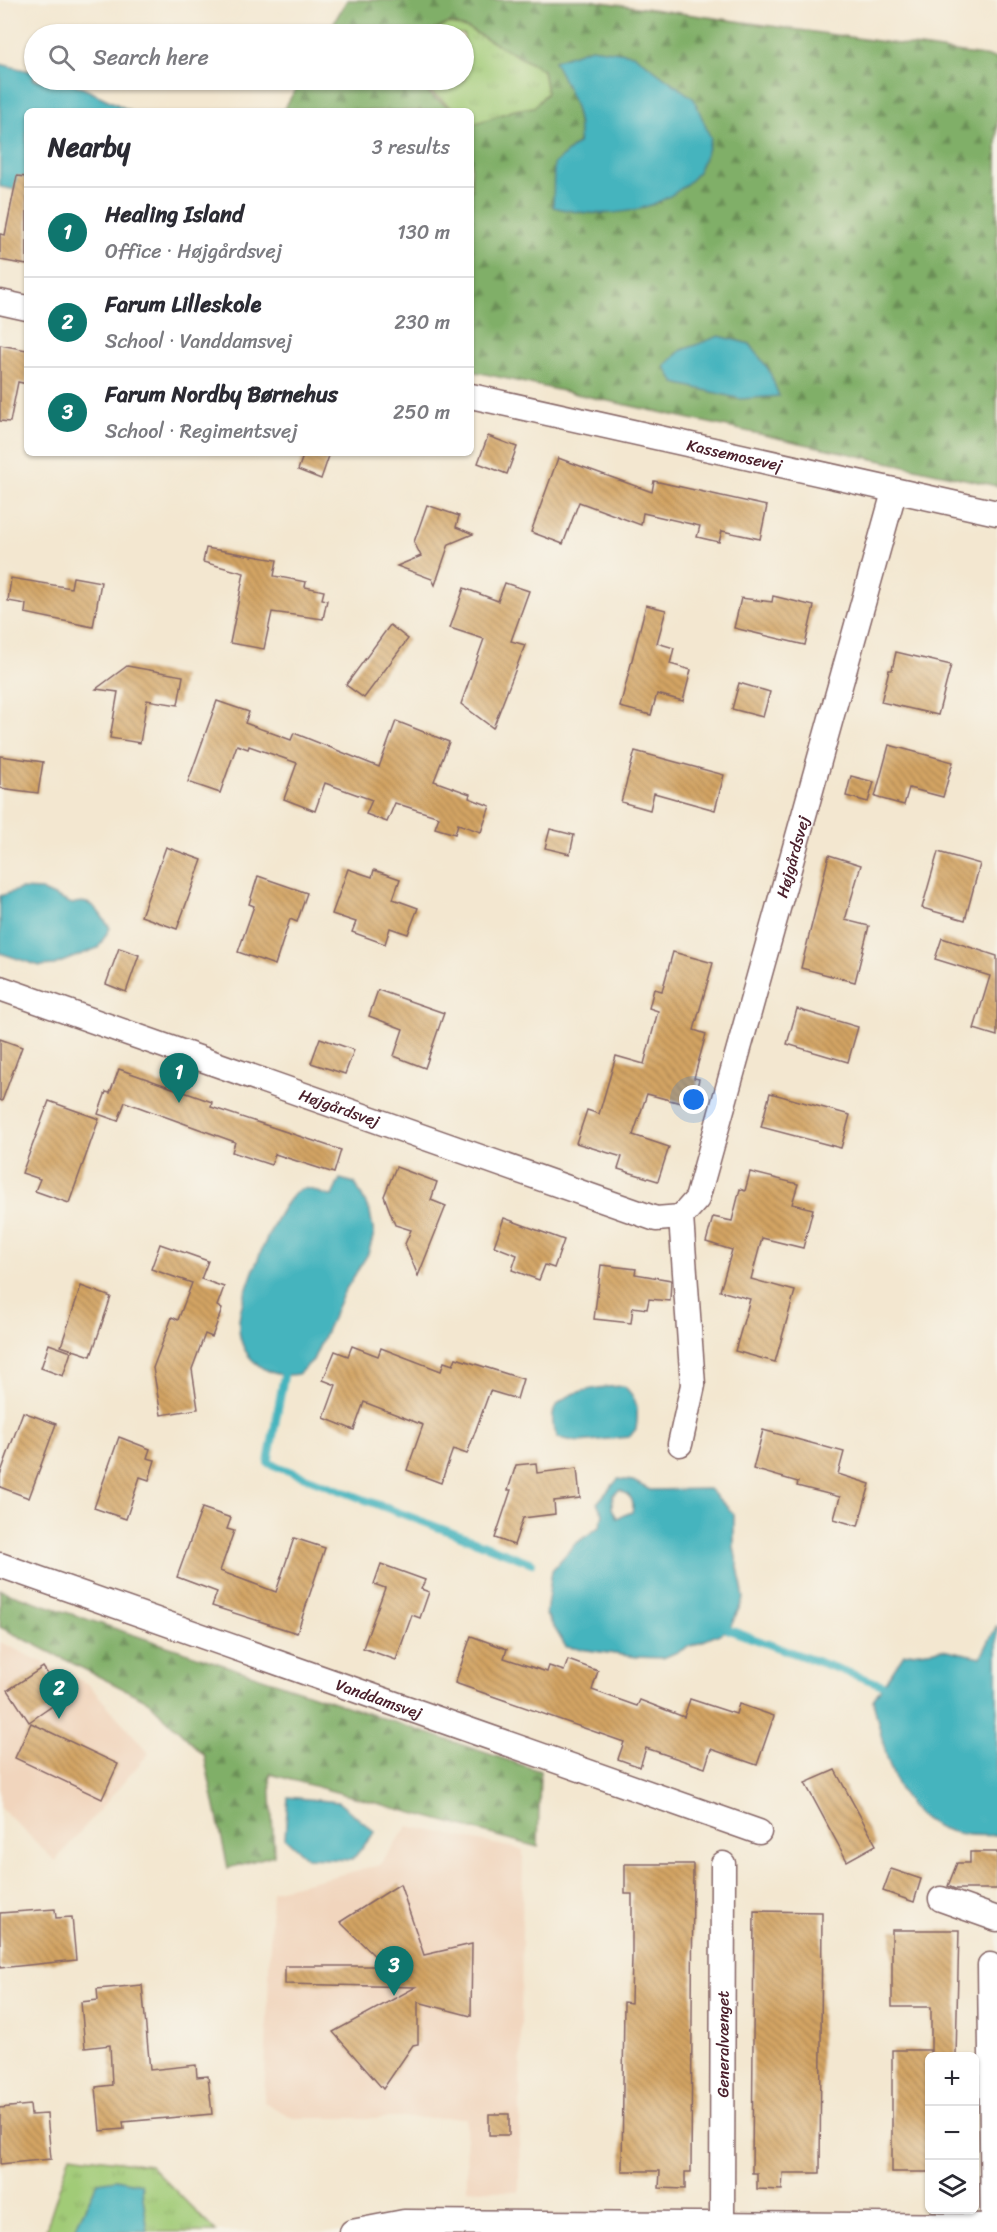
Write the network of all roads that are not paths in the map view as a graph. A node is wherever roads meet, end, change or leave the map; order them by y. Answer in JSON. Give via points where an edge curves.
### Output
{"nodes":[{"id":1,"x":0,"y":302,"type":"edge"},
{"id":2,"x":24,"y":307,"type":"edge"},
{"id":3,"x":474,"y":397,"type":"edge"},
{"id":4,"x":894,"y":492,"type":"junction"},
{"id":5,"x":997,"y":513,"type":"edge"},
{"id":6,"x":0,"y":988,"type":"edge"},
{"id":7,"x":681,"y":1216,"type":"junction"},
{"id":8,"x":680,"y":1444,"type":"dead end"},
{"id":9,"x":0,"y":1565,"type":"edge"},
{"id":10,"x":759,"y":1832,"type":"dead end"},
{"id":11,"x":723,"y":1864,"type":"dead end"},
{"id":12,"x":940,"y":1899,"type":"dead end"},
{"id":13,"x":997,"y":1919,"type":"edge"},
{"id":14,"x":990,"y":1965,"type":"dead end"},
{"id":15,"x":722,"y":2224,"type":"junction"},
{"id":16,"x":995,"y":2226,"type":"edge"},
{"id":17,"x":611,"y":2228,"type":"edge"},
{"id":18,"x":352,"y":2232,"type":"edge"}],
"edges":[{"from":1,"to":2,"type":"street"},
{"from":3,"to":4,"type":"street","name":"Kassemosevej"},
{"from":4,"to":5,"type":"street","name":"Kassemosevej"},
{"from":4,"to":7,"type":"street","name":"Højgårdsvej","via":[[697,1199]]},
{"from":6,"to":7,"type":"street","name":"Højgårdsvej","via":[[656,1219]]},
{"from":7,"to":8,"type":"street","via":[[693,1385]]},
{"from":9,"to":10,"type":"street","name":"Vanddamsvej"},
{"from":11,"to":15,"type":"street","name":"Generalvænget"},
{"from":12,"to":13,"type":"street"},
{"from":14,"to":16,"type":"street"},
{"from":15,"to":16,"type":"street"},
{"from":15,"to":17,"type":"street"},
{"from":17,"to":18,"type":"street","via":[[404,2222]]}]}
